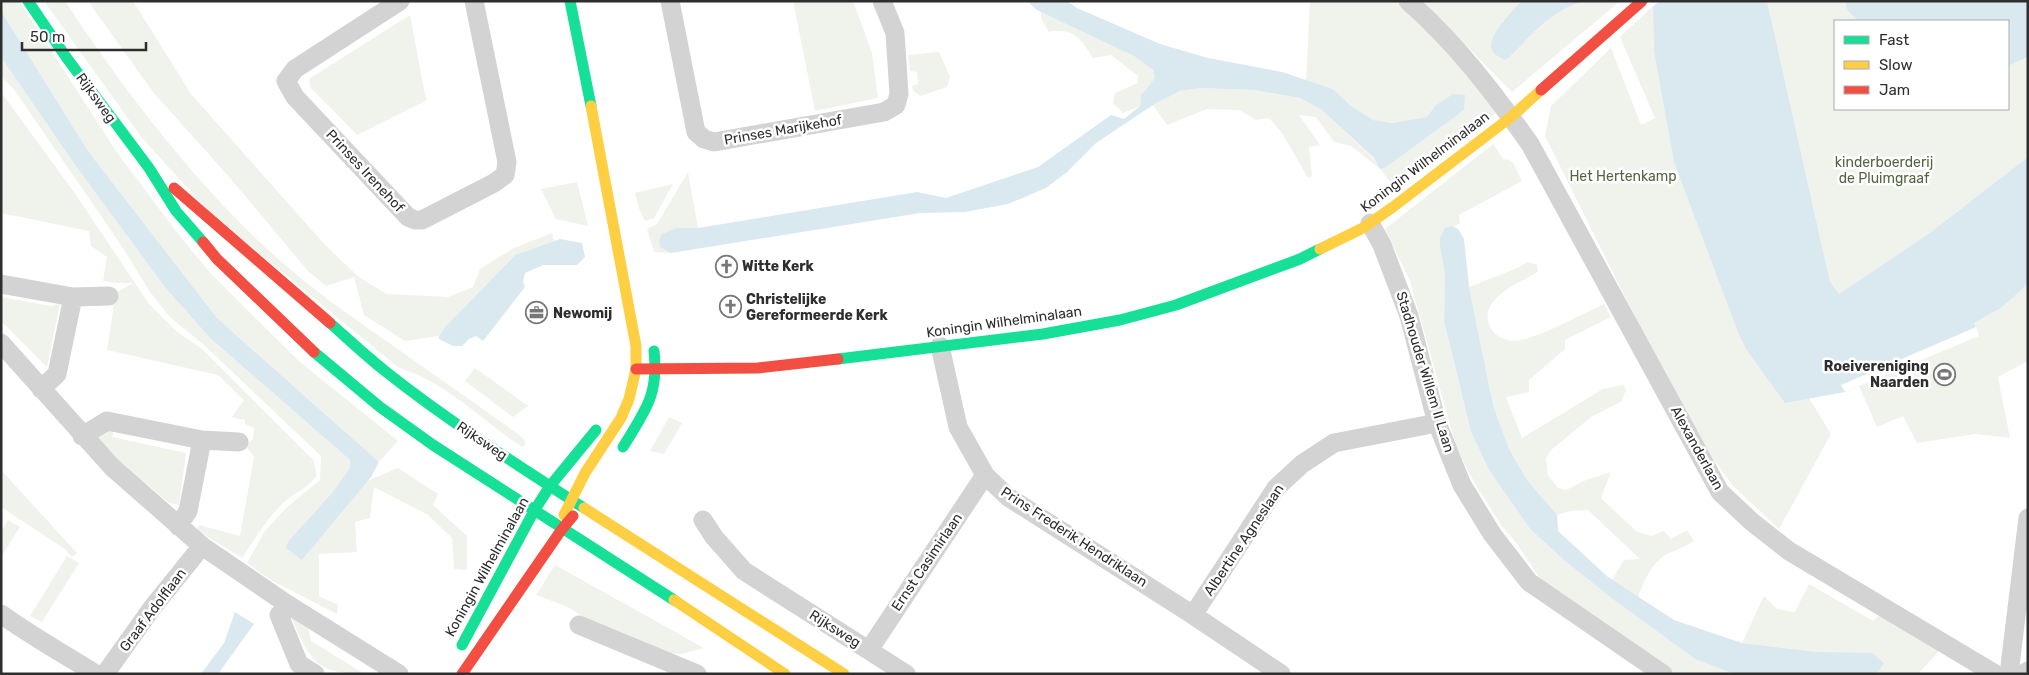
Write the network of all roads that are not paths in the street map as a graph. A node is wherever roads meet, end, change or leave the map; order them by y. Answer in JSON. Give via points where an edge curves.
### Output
{"nodes":[{"id":1,"x":28,"y":1,"type":"edge"},
{"id":2,"x":400,"y":1,"type":"edge"},
{"id":3,"x":474,"y":1,"type":"edge"},
{"id":4,"x":570,"y":1,"type":"edge"},
{"id":5,"x":670,"y":1,"type":"edge"},
{"id":6,"x":882,"y":1,"type":"edge"},
{"id":7,"x":1408,"y":1,"type":"edge"},
{"id":8,"x":1642,"y":1,"type":"edge"},
{"id":9,"x":1511,"y":117,"type":"junction"},
{"id":10,"x":149,"y":168,"type":"junction"},
{"id":11,"x":609,"y":194,"type":"junction"},
{"id":12,"x":1370,"y":223,"type":"junction"},
{"id":13,"x":628,"y":243,"type":"dead end"},
{"id":14,"x":1,"y":284,"type":"edge"},
{"id":15,"x":109,"y":296,"type":"dead end"},
{"id":16,"x":74,"y":297,"type":"junction"},
{"id":17,"x":652,"y":343,"type":"dead end"},
{"id":18,"x":940,"y":346,"type":"junction"},
{"id":19,"x":3,"y":348,"type":"edge"},
{"id":20,"x":636,"y":369,"type":"junction"},
{"id":21,"x":657,"y":369,"type":"junction"},
{"id":22,"x":633,"y":381,"type":"junction"},
{"id":23,"x":40,"y":389,"type":"junction"},
{"id":24,"x":1437,"y":423,"type":"junction"},
{"id":25,"x":82,"y":436,"type":"junction"},
{"id":26,"x":202,"y":440,"type":"junction"},
{"id":27,"x":239,"y":442,"type":"dead end"},
{"id":28,"x":615,"y":458,"type":"dead end"},
{"id":29,"x":985,"y":475,"type":"junction"},
{"id":30,"x":550,"y":486,"type":"junction"},
{"id":31,"x":590,"y":494,"type":"dead end"},
{"id":32,"x":576,"y":503,"type":"junction"},
{"id":33,"x":534,"y":511,"type":"junction"},
{"id":34,"x":2028,"y":518,"type":"edge"},
{"id":35,"x":703,"y":520,"type":"dead end"},
{"id":36,"x":178,"y":526,"type":"junction"},
{"id":37,"x":562,"y":529,"type":"junction"},
{"id":38,"x":202,"y":546,"type":"junction"},
{"id":39,"x":287,"y":604,"type":"junction"},
{"id":40,"x":1,"y":614,"type":"edge"},
{"id":41,"x":1193,"y":615,"type":"junction"},
{"id":42,"x":579,"y":625,"type":"dead end"},
{"id":43,"x":869,"y":650,"type":"junction"},
{"id":44,"x":454,"y":658,"type":"dead end"},
{"id":45,"x":2028,"y":671,"type":"edge"},
{"id":46,"x":395,"y":673,"type":"edge"},
{"id":47,"x":96,"y":674,"type":"edge"},
{"id":48,"x":105,"y":674,"type":"edge"},
{"id":49,"x":315,"y":674,"type":"edge"},
{"id":50,"x":462,"y":674,"type":"edge"},
{"id":51,"x":697,"y":674,"type":"edge"},
{"id":52,"x":785,"y":674,"type":"edge"},
{"id":53,"x":844,"y":674,"type":"edge"},
{"id":54,"x":906,"y":674,"type":"edge"},
{"id":55,"x":1280,"y":674,"type":"edge"},
{"id":56,"x":1663,"y":674,"type":"edge"},
{"id":57,"x":1994,"y":674,"type":"edge"},
{"id":58,"x":2009,"y":674,"type":"edge"},
{"id":59,"x":2023,"y":674,"type":"edge"}],
"edges":[{"from":1,"to":10,"type":"main road","name":"Rijksweg"},
{"from":2,"to":3,"type":"street","name":"Prinses Irenehof","via":[[294,69],[286,81],[295,97],[408,217],[415,220],[422,220],[505,175],[507,162]]},
{"from":4,"to":11,"type":"main road"},
{"from":5,"to":6,"type":"street","name":"Prinses Marijkehof","via":[[696,132],[714,142],[884,112],[896,106],[899,94],[894,33]]},
{"from":7,"to":9,"type":"street","name":"Alexanderlaan","via":[[1465,59]]},
{"from":8,"to":9,"type":"main road","name":"Koningin Wilhelminalaan"},
{"from":9,"to":12,"type":"main road","name":"Koningin Wilhelminalaan"},
{"from":9,"to":57,"type":"street","name":"Alexanderlaan","via":[[1530,144],[1720,492],[1789,551]]},
{"from":10,"to":30,"type":"main road","name":"Rijksweg","via":[[384,370],[476,438]]},
{"from":10,"to":33,"type":"main road","name":"Rijksweg","via":[[176,211],[217,259],[300,340],[380,407]]},
{"from":11,"to":13,"type":"main road"},
{"from":11,"to":20,"type":"main road","via":[[636,346]]},
{"from":12,"to":18,"type":"main road","name":"Koningin Wilhelminalaan","via":[[1300,258],[1176,306],[1043,334]]},
{"from":12,"to":24,"type":"street","name":"Stadhouder Willem II Laan","via":[[1410,316]]},
{"from":14,"to":16,"type":"street"},
{"from":15,"to":16,"type":"street"},
{"from":16,"to":23,"type":"street","via":[[58,374]]},
{"from":17,"to":21,"type":"main road"},
{"from":18,"to":21,"type":"main road","name":"Koningin Wilhelminalaan","via":[[758,368]]},
{"from":18,"to":29,"type":"street","name":"Prins Frederik Hendriklaan","via":[[958,427]]},
{"from":19,"to":23,"type":"street"},
{"from":20,"to":21,"type":"main road","name":"Koningin Wilhelminalaan"},
{"from":20,"to":22,"type":"main road","name":"Koningin Wilhelminalaan"},
{"from":21,"to":28,"type":"main road","via":[[655,389],[647,408]]},
{"from":22,"to":30,"type":"main road","name":"Koningin Wilhelminalaan"},
{"from":22,"to":32,"type":"main road","name":"Koningin Wilhelminalaan","via":[[620,418],[585,473]]},
{"from":23,"to":25,"type":"street"},
{"from":24,"to":41,"type":"street","name":"Albertine Agneslaan","via":[[1334,443],[1302,464],[1276,488]]},
{"from":24,"to":56,"type":"street","name":"Stadhouder Willem II Laan","via":[[1462,485],[1492,534],[1529,582]]},
{"from":25,"to":26,"type":"street","via":[[107,421]]},
{"from":25,"to":36,"type":"street"},
{"from":26,"to":27,"type":"street"},
{"from":26,"to":36,"type":"street","via":[[188,510]]},
{"from":29,"to":41,"type":"street","name":"Prins Frederik Hendriklaan","via":[[1008,497]]},
{"from":29,"to":43,"type":"street","name":"Ernst Casimirlaan"},
{"from":30,"to":32,"type":"main road","name":"Rijksweg"},
{"from":30,"to":33,"type":"main road","name":"Koningin Wilhelminalaan"},
{"from":31,"to":32,"type":"main road","name":"Koningin Wilhelminalaan"},
{"from":32,"to":37,"type":"main road","name":"Koningin Wilhelminalaan"},
{"from":32,"to":53,"type":"main road","name":"Rijksweg"},
{"from":33,"to":37,"type":"main road","name":"Rijksweg"},
{"from":33,"to":44,"type":"main road","name":"Koningin Wilhelminalaan"},
{"from":34,"to":58,"type":"street"},
{"from":35,"to":43,"type":"street","name":"Rijksweg","via":[[744,571]]},
{"from":36,"to":38,"type":"street"},
{"from":37,"to":50,"type":"main road","name":"Koningin Wilhelminalaan"},
{"from":37,"to":52,"type":"main road","name":"Rijksweg"},
{"from":38,"to":39,"type":"street"},
{"from":38,"to":48,"type":"street","name":"Graaf Adolflaan"},
{"from":39,"to":46,"type":"street"},
{"from":39,"to":49,"type":"street","via":[[280,615],[299,664]]},
{"from":40,"to":47,"type":"street"},
{"from":41,"to":55,"type":"street","name":"Prins Frederik Hendriklaan"},
{"from":42,"to":51,"type":"street"},
{"from":43,"to":54,"type":"street","name":"Rijksweg"},
{"from":45,"to":59,"type":"street"}]}
